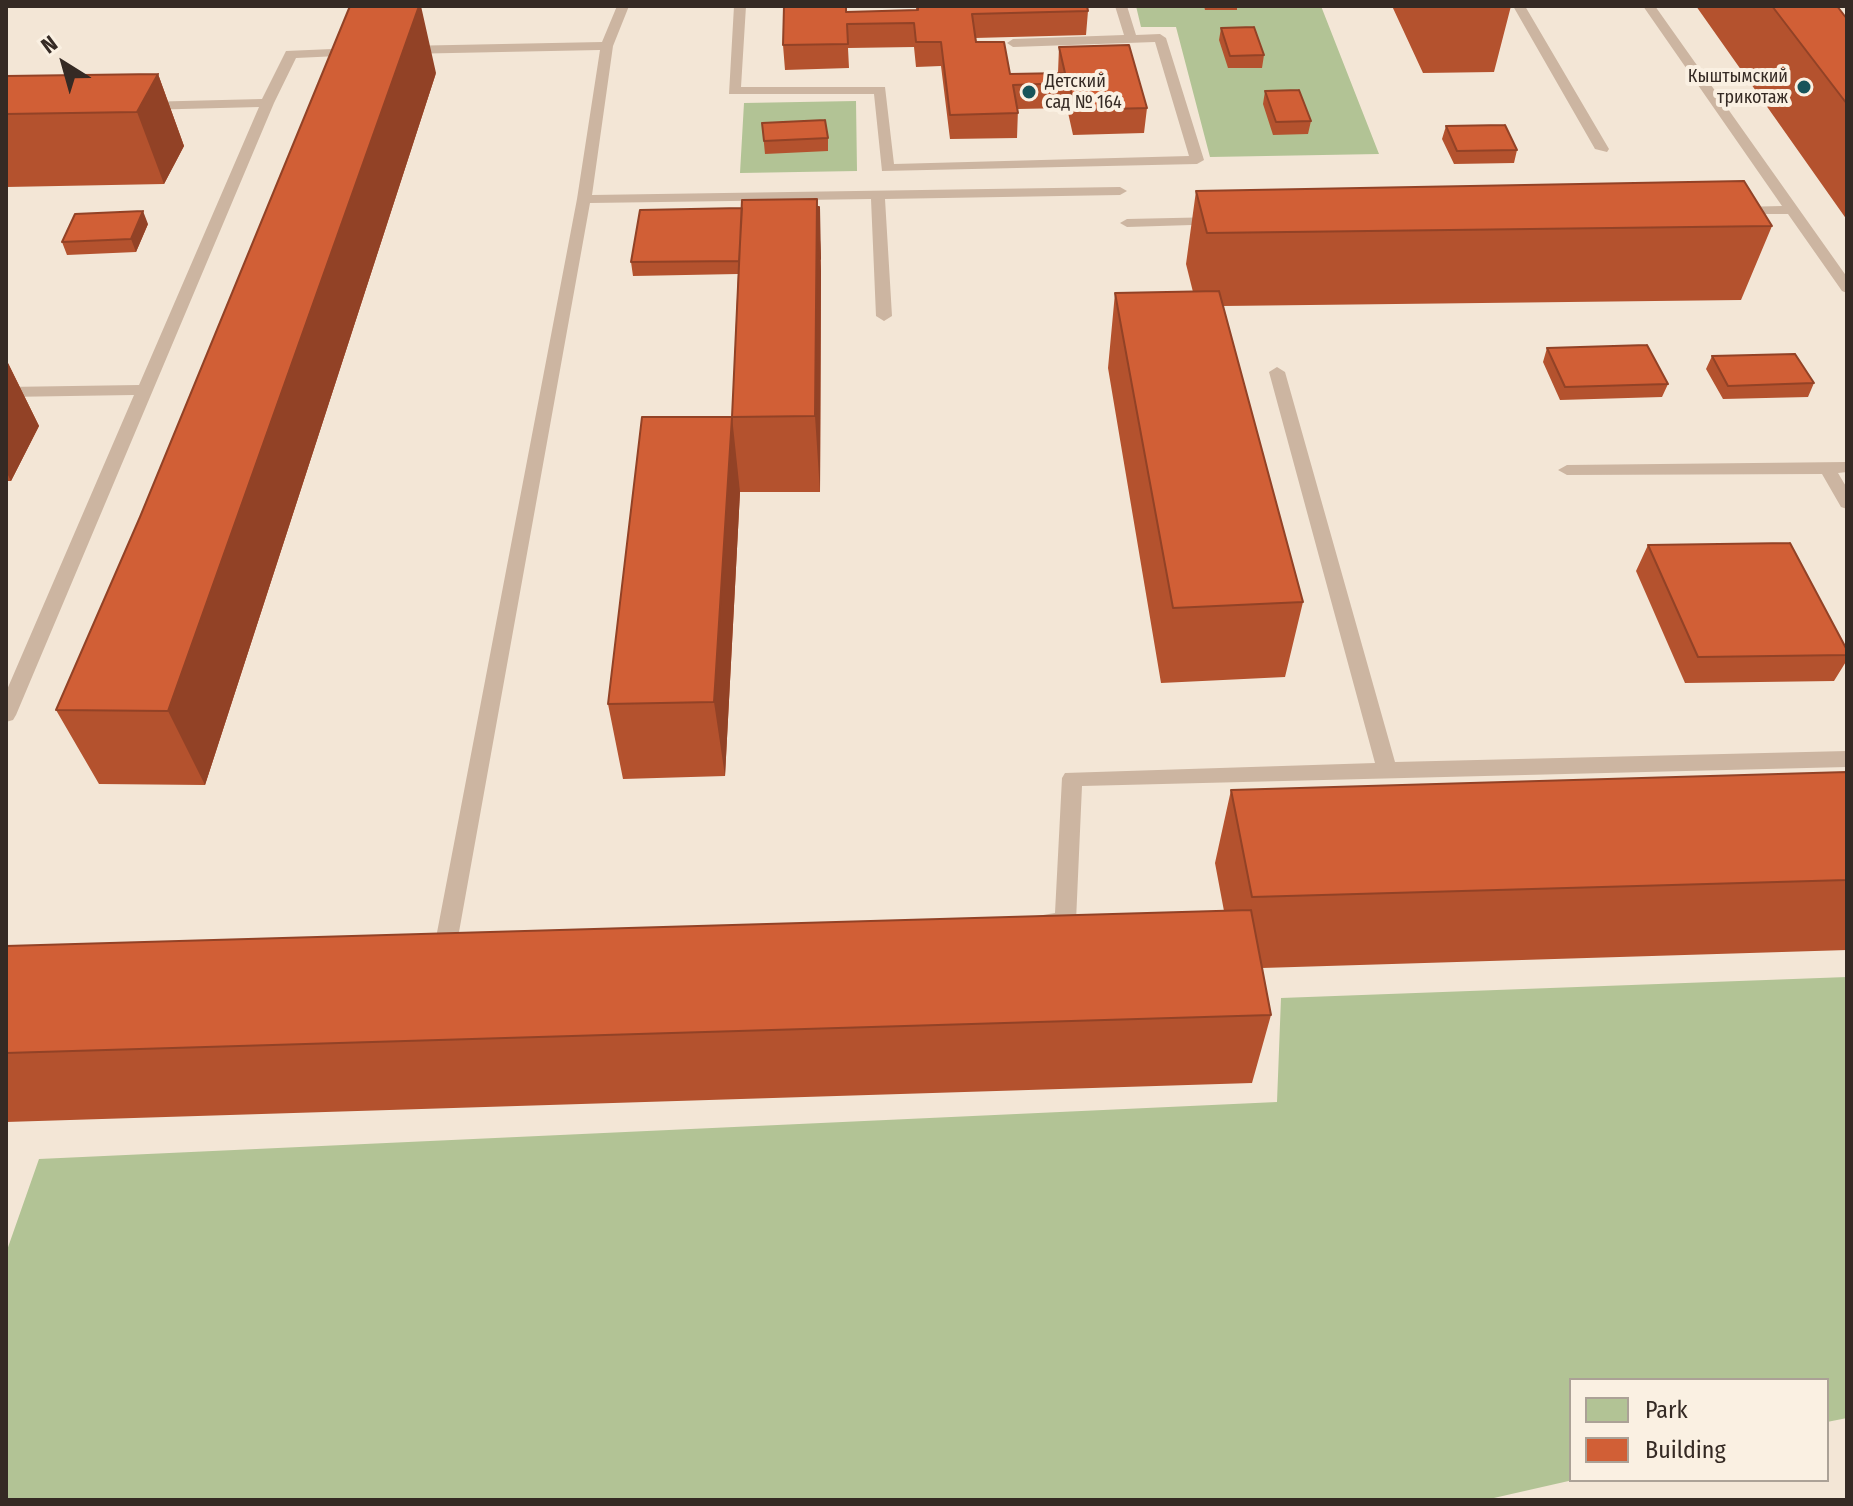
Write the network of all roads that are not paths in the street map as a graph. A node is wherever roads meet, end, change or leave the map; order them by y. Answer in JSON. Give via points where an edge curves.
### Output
{"nodes":[{"id":1,"x":623,"y":6,"type":"edge"},
{"id":2,"x":740,"y":6,"type":"edge"},
{"id":3,"x":1121,"y":6,"type":"edge"},
{"id":4,"x":1519,"y":6,"type":"edge"},
{"id":5,"x":1649,"y":6,"type":"edge"},
{"id":6,"x":1131,"y":39,"type":"junction"},
{"id":7,"x":1013,"y":43,"type":"dead end"},
{"id":8,"x":607,"y":46,"type":"junction"},
{"id":9,"x":386,"y":50,"type":"edge"},
{"id":10,"x":370,"y":51,"type":"edge"},
{"id":11,"x":267,"y":103,"type":"junction"},
{"id":12,"x":131,"y":106,"type":"edge"},
{"id":13,"x":1602,"y":149,"type":"dead end"},
{"id":14,"x":1120,"y":191,"type":"dead end"},
{"id":15,"x":878,"y":194,"type":"junction"},
{"id":16,"x":584,"y":199,"type":"junction"},
{"id":17,"x":1793,"y":210,"type":"junction"},
{"id":18,"x":1730,"y":212,"type":"edge"},
{"id":19,"x":1238,"y":221,"type":"edge"},
{"id":20,"x":1127,"y":223,"type":"dead end"},
{"id":21,"x":1847,"y":288,"type":"edge"},
{"id":22,"x":884,"y":316,"type":"dead end"},
{"id":23,"x":1277,"y":372,"type":"dead end"},
{"id":24,"x":145,"y":390,"type":"junction"},
{"id":25,"x":6,"y":392,"type":"edge"},
{"id":26,"x":1847,"y":467,"type":"edge"},
{"id":27,"x":1827,"y":468,"type":"junction"},
{"id":28,"x":1567,"y":470,"type":"dead end"},
{"id":29,"x":1847,"y":503,"type":"edge"},
{"id":30,"x":6,"y":715,"type":"edge"},
{"id":31,"x":1847,"y":759,"type":"edge"},
{"id":32,"x":1387,"y":769,"type":"junction"},
{"id":33,"x":1018,"y":923,"type":"edge"},
{"id":34,"x":446,"y":943,"type":"edge"}],
"edges":[{"from":1,"to":8,"type":"lane"},
{"from":2,"to":6,"type":"lane","via":[[734,91],[880,90],[887,168],[1197,160],[1160,38]]},
{"from":3,"to":6,"type":"lane"},
{"from":4,"to":13,"type":"lane"},
{"from":5,"to":17,"type":"lane"},
{"from":6,"to":7,"type":"lane"},
{"from":8,"to":9,"type":"lane"},
{"from":8,"to":16,"type":"lane"},
{"from":10,"to":11,"type":"lane","via":[[291,54]]},
{"from":11,"to":12,"type":"lane"},
{"from":11,"to":24,"type":"lane"},
{"from":14,"to":15,"type":"lane"},
{"from":15,"to":16,"type":"lane"},
{"from":15,"to":22,"type":"lane"},
{"from":16,"to":34,"type":"lane"},
{"from":17,"to":18,"type":"lane"},
{"from":17,"to":21,"type":"lane"},
{"from":19,"to":20,"type":"lane"},
{"from":23,"to":32,"type":"lane"},
{"from":24,"to":25,"type":"lane"},
{"from":24,"to":30,"type":"lane"},
{"from":26,"to":27,"type":"lane"},
{"from":27,"to":28,"type":"lane"},
{"from":27,"to":29,"type":"lane"},
{"from":31,"to":32,"type":"lane"},
{"from":32,"to":33,"type":"lane","via":[[1072,778],[1065,921]]}]}
